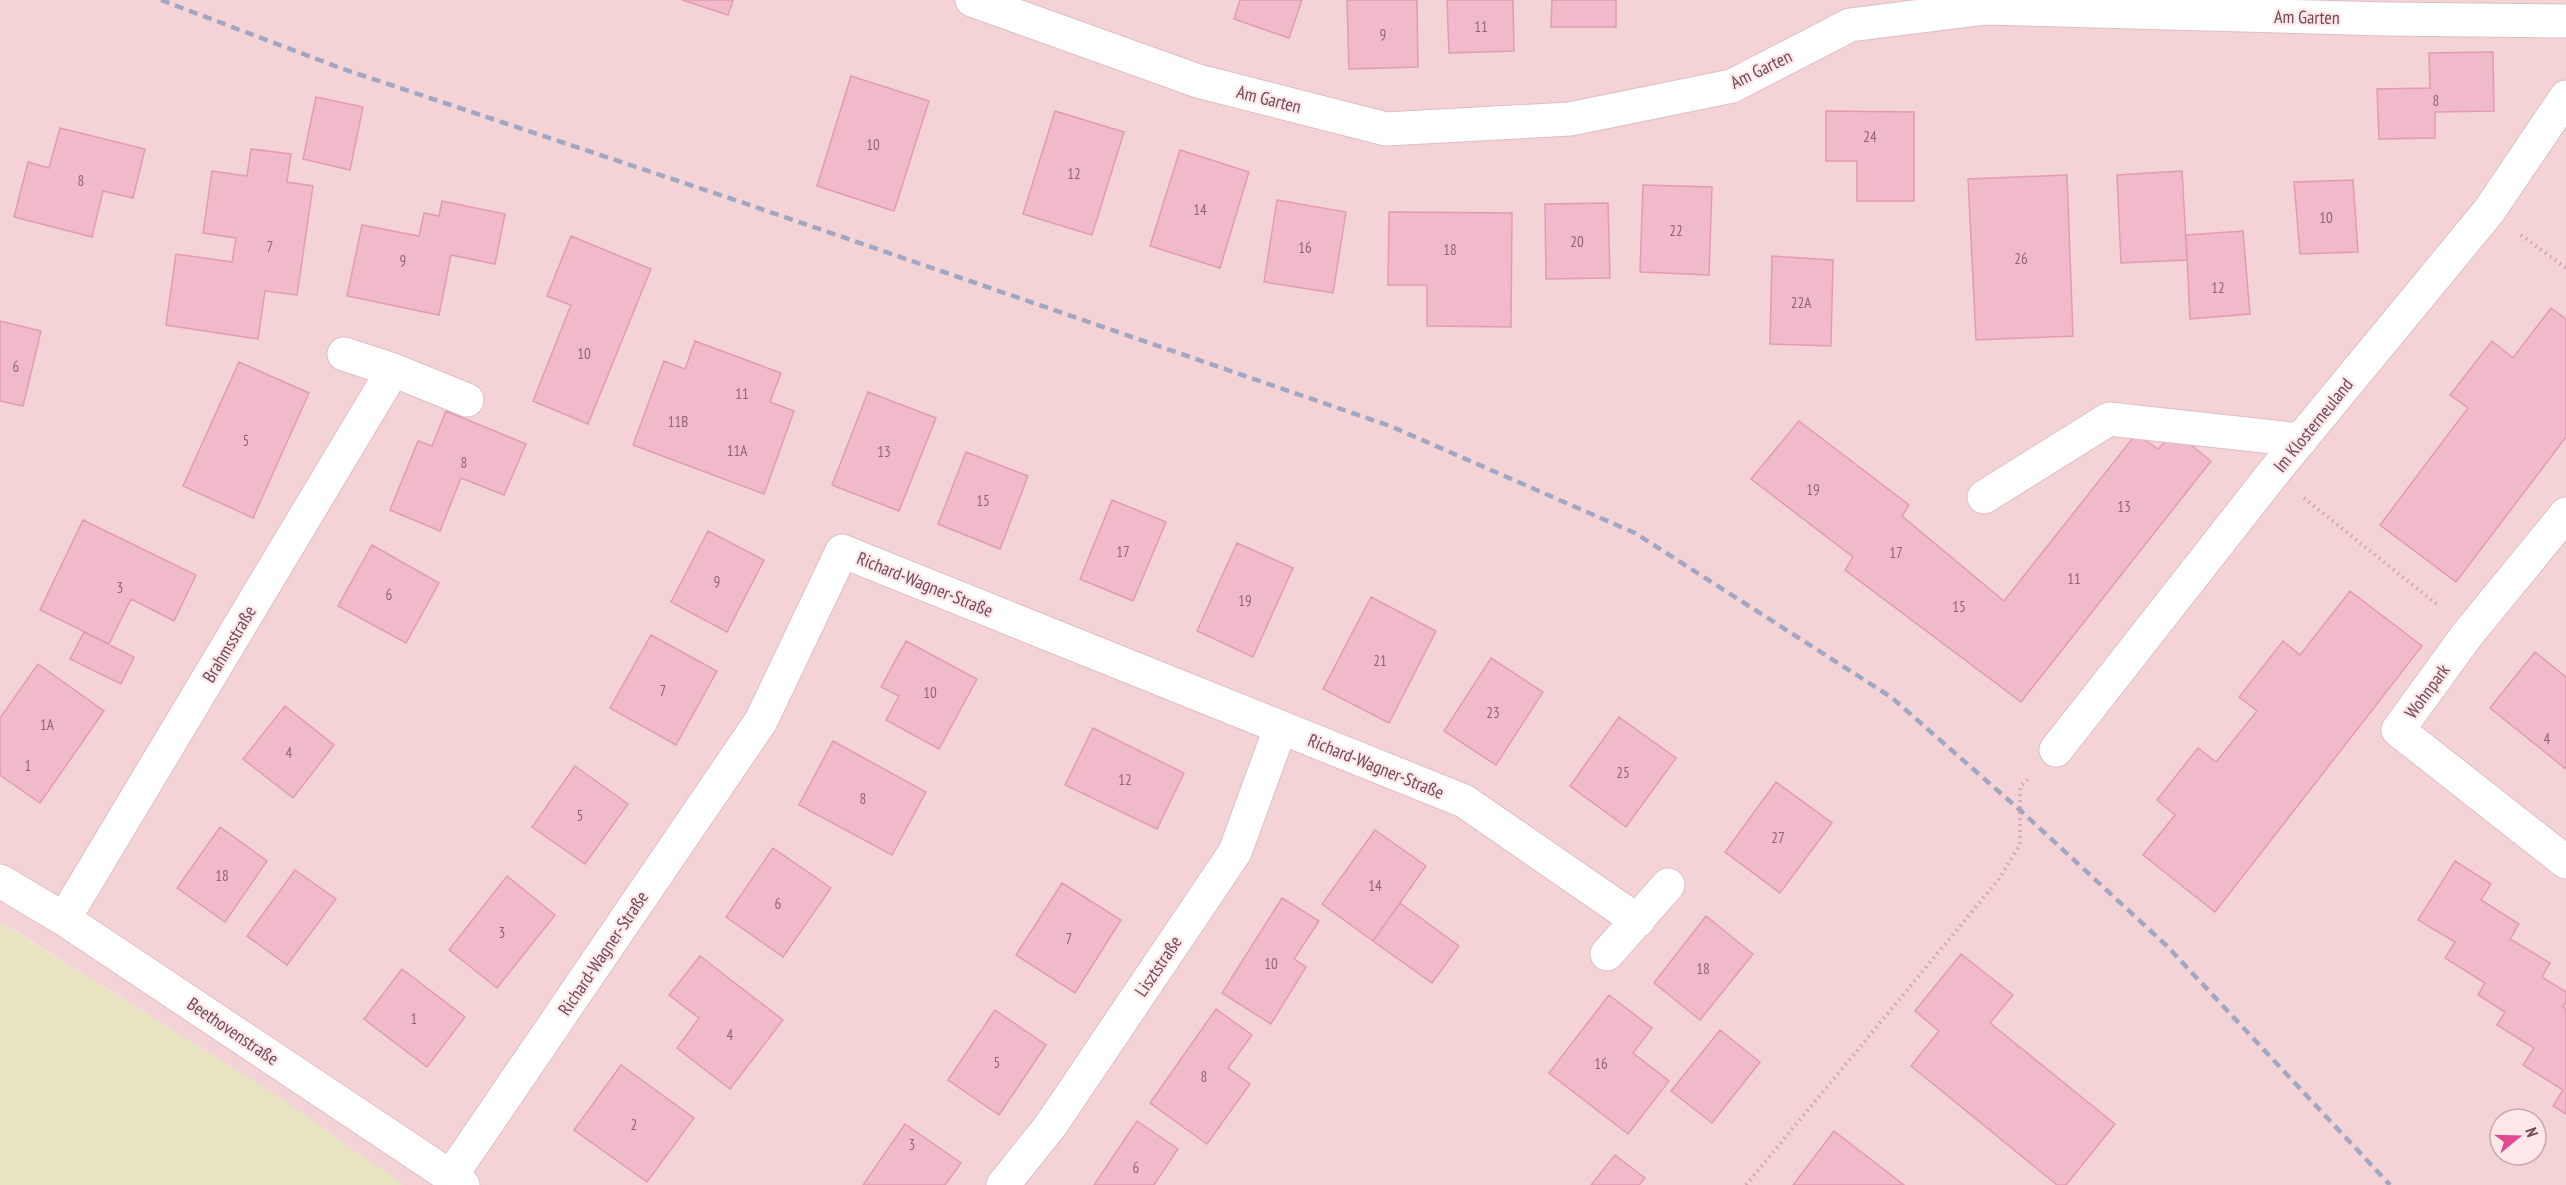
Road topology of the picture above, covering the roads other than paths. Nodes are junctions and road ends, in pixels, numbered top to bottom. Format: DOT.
graph roads {
  1 [pos="972,0"];
  2 [pos="2566,21"];
  3 [pos="2566,97"];
  4 [pos="344,354"];
  5 [pos="393,370"];
  6 [pos="468,400"];
  7 [pos="2301,440"];
  8 [pos="1984,497"];
  9 [pos="2566,514"];
  10 [pos="1280,729"];
  11 [pos="2056,750"];
  12 [pos="2566,862"];
  13 [pos="0,881"];
  14 [pos="1668,885"];
  15 [pos="64,919"];
  16 [pos="1638,921"];
  17 [pos="1607,954"];
  18 [pos="457,1181"];
  19 [pos="1003,1185"];
  1 -- 2 [label="street, Am Garten"];
  3 -- 7 [label="street, Im Klosterneuland"];
  4 -- 5 [label="street"];
  5 -- 6 [label="street"];
  5 -- 15 [label="street, Brahmsstraße"];
  7 -- 8 [label="street"];
  7 -- 11 [label="street, Im Klosterneuland"];
  9 -- 12 [label="street, Wohnpark"];
  10 -- 16 [label="street, Richard-Wagner-Straße"];
  10 -- 18 [label="street, Richard-Wagner-Straße"];
  10 -- 19 [label="street, Lisztstraße"];
  13 -- 15 [label="street, Beethovenstraße"];
  14 -- 16 [label="street"];
  15 -- 18 [label="street, Beethovenstraße"];
  16 -- 17 [label="street"];
}
